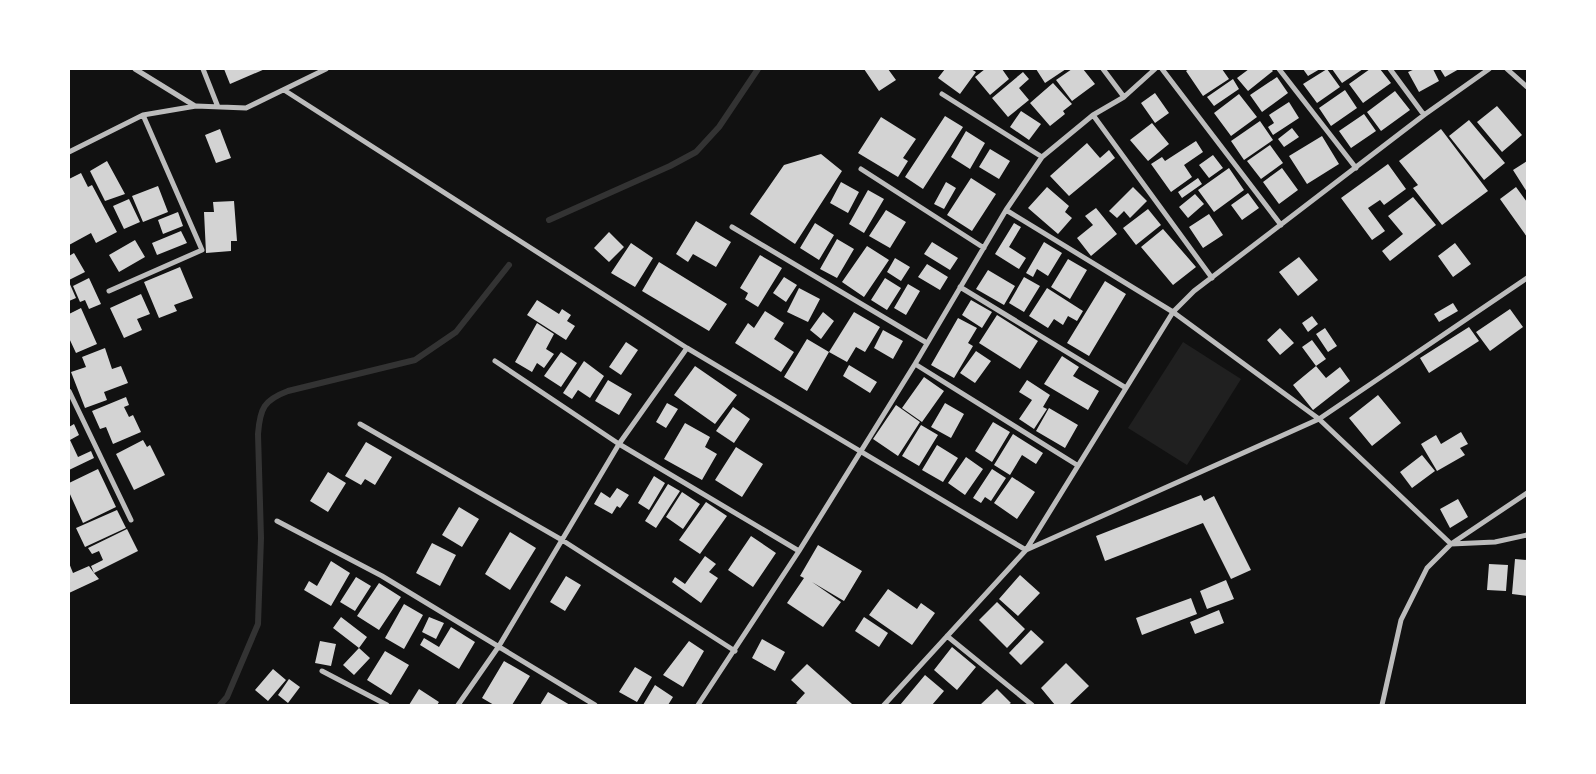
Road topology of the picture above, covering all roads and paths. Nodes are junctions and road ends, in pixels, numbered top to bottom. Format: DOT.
graph roads {
  1 [pos="135,69"];
  2 [pos="203,69"];
  3 [pos="326,69"];
  4 [pos="1103,69"];
  5 [pos="1155,69"];
  6 [pos="1162,69"];
  7 [pos="1279,69"];
  8 [pos="1390,69"];
  9 [pos="1490,69"];
  10 [pos="1507,69"];
  11 [pos="1527,88"];
  12 [pos="284,90"];
  13 [pos="942,94"];
  14 [pos="1124,97"];
  15 [pos="196,106"];
  16 [pos="218,107"];
  17 [pos="143,115"];
  18 [pos="1093,115"];
  19 [pos="1424,115"];
  20 [pos="69,152"];
  21 [pos="1042,157"];
  22 [pos="1356,168"];
  23 [pos="861,169"];
  24 [pos="1006,210"];
  25 [pos="1282,225"];
  26 [pos="732,227"];
  27 [pos="984,248"];
  28 [pos="1212,278"];
  29 [pos="1527,278"];
  30 [pos="960,287"];
  31 [pos="109,292"];
  32 [pos="1174,312"];
  33 [pos="927,343"];
  34 [pos="686,348"];
  35 [pos="495,361"];
  36 [pos="915,364"];
  37 [pos="1126,388"];
  38 [pos="69,391"];
  39 [pos="1319,419"];
  40 [pos="360,424"];
  41 [pos="619,444"];
  42 [pos="860,450"];
  43 [pos="1077,465"];
  44 [pos="1527,493"];
  45 [pos="131,520"];
  46 [pos="277,521"];
  47 [pos="1527,535"];
  48 [pos="562,540"];
  49 [pos="1451,544"];
  50 [pos="1026,550"];
  51 [pos="799,551"];
  52 [pos="947,636"];
  53 [pos="499,646"];
  54 [pos="735,651"];
  55 [pos="322,670"];
  56 [pos="387,705"];
  57 [pos="458,705"];
  58 [pos="595,705"];
  59 [pos="698,705"];
  60 [pos="884,705"];
  61 [pos="1032,705"];
  62 [pos="1382,705"];
  1 -- 15 [label="street"];
  2 -- 16 [label="street"];
  3 -- 12 [label="street"];
  4 -- 14 [label="street"];
  5 -- 14 [label="street"];
  6 -- 25 [label="street"];
  7 -- 22 [label="street"];
  8 -- 19 [label="street"];
  9 -- 19 [label="street"];
  10 -- 11 [label="street"];
  12 -- 16 [label="street"];
  12 -- 34 [label="street"];
  13 -- 21 [label="street"];
  14 -- 18 [label="street"];
  15 -- 16 [label="street"];
  15 -- 17 [label="street"];
  17 -- 20 [label="street"];
  17 -- 31 [label="street"];
  18 -- 21 [label="street"];
  18 -- 28 [label="street"];
  19 -- 22 [label="street"];
  21 -- 24 [label="street"];
  22 -- 25 [label="street"];
  23 -- 27 [label="street"];
  24 -- 27 [label="street"];
  24 -- 32 [label="street"];
  25 -- 28 [label="street"];
  26 -- 33 [label="street"];
  27 -- 30 [label="street"];
  28 -- 32 [label="street"];
  29 -- 39 [label="street"];
  30 -- 33 [label="street"];
  30 -- 37 [label="street"];
  32 -- 37 [label="street"];
  32 -- 39 [label="street"];
  33 -- 36 [label="street"];
  34 -- 41 [label="street"];
  34 -- 42 [label="street"];
  35 -- 41 [label="street"];
  36 -- 42 [label="street"];
  36 -- 43 [label="street"];
  37 -- 43 [label="street"];
  38 -- 45 [label="street"];
  39 -- 49 [label="street"];
  39 -- 50 [label="street"];
  40 -- 48 [label="street"];
  41 -- 48 [label="street"];
  41 -- 51 [label="street"];
  42 -- 50 [label="street"];
  42 -- 51 [label="street"];
  43 -- 50 [label="street"];
  44 -- 49 [label="street"];
  46 -- 53 [label="street"];
  47 -- 49 [label="street"];
  48 -- 53 [label="street"];
  48 -- 54 [label="street"];
  49 -- 62 [label="street"];
  50 -- 52 [label="street"];
  51 -- 54 [label="street"];
  52 -- 60 [label="street"];
  52 -- 61 [label="street"];
  53 -- 57 [label="street"];
  53 -- 58 [label="street"];
  54 -- 59 [label="street"];
  55 -- 56 [label="street"];
}
